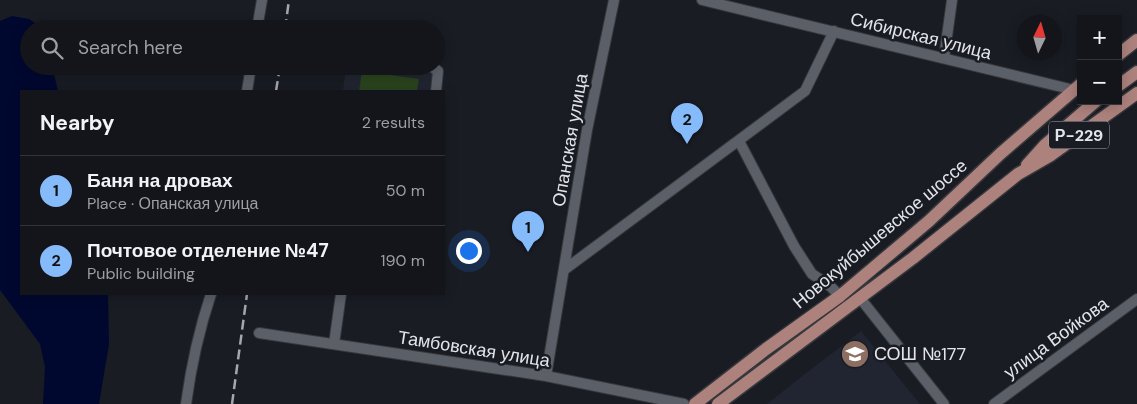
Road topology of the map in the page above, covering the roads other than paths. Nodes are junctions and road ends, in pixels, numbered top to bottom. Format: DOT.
graph roads {
  1 [pos="262,0"];
  2 [pos="614,0"];
  3 [pos="702,0"];
  4 [pos="952,0"];
  5 [pos="259,20"];
  6 [pos="834,31"];
  7 [pos="1137,40"];
  8 [pos="1122,52"];
  9 [pos="944,58"];
  10 [pos="1137,72"];
  11 [pos="250,75"];
  12 [pos="438,75"];
  13 [pos="1122,83"];
  14 [pos="1077,87"];
  15 [pos="1077,88"];
  16 [pos="247,90"];
  17 [pos="436,90"];
  18 [pos="1137,93"];
  19 [pos="1091,105"];
  20 [pos="739,140"];
  21 [pos="1018,174"];
  22 [pos="564,270"];
  23 [pos="211,295"];
  24 [pos="341,295"];
  25 [pos="840,296"];
  26 [pos="860,298"];
  27 [pos="1137,299"];
  28 [pos="259,333"];
  29 [pos="334,344"];
  30 [pos="546,376"];
  31 [pos="186,404"];
  32 [pos="684,404"];
  33 [pos="696,404"];
  34 [pos="718,404"];
  35 [pos="944,404"];
  36 [pos="994,404"];
  1 -- 5 [label="street"];
  2 -- 22 [label="street, Опанская улица"];
  3 -- 6 [label="street, Сибирская улица"];
  4 -- 9 [label="street"];
  6 -- 9 [label="street, Сибирская улица"];
  6 -- 20 [label="street"];
  7 -- 8 [label="main road"];
  9 -- 14 [label="street, Сибирская улица"];
  10 -- 13 [label="main road"];
  11 -- 16 [label="street"];
  12 -- 17 [label="street"];
  15 -- 25 [label="main road, Новокуйбышевское шоссе"];
  18 -- 21 [label="main road, Новокуйбышевское шоссе / Р-229"];
  19 -- 21 [label="main road, Новокуйбышевское шоссе"];
  20 -- 22 [label="street"];
  20 -- 25 [label="street"];
  21 -- 26 [label="main road, Новокуйбышевское шоссе"];
  22 -- 30 [label="street, Опанская улица"];
  23 -- 31 [label="street"];
  24 -- 29 [label="street"];
  25 -- 33 [label="main road, Новокуйбышевское шоссе"];
  26 -- 34 [label="main road, Новокуйбышевское шоссе"];
  26 -- 35 [label="street"];
  27 -- 36 [label="street, улица Войкова"];
  28 -- 29 [label="street, Тамбовская улица"];
  29 -- 30 [label="street, Тамбовская улица"];
  30 -- 32 [label="street, Тамбовская улица"];
}
